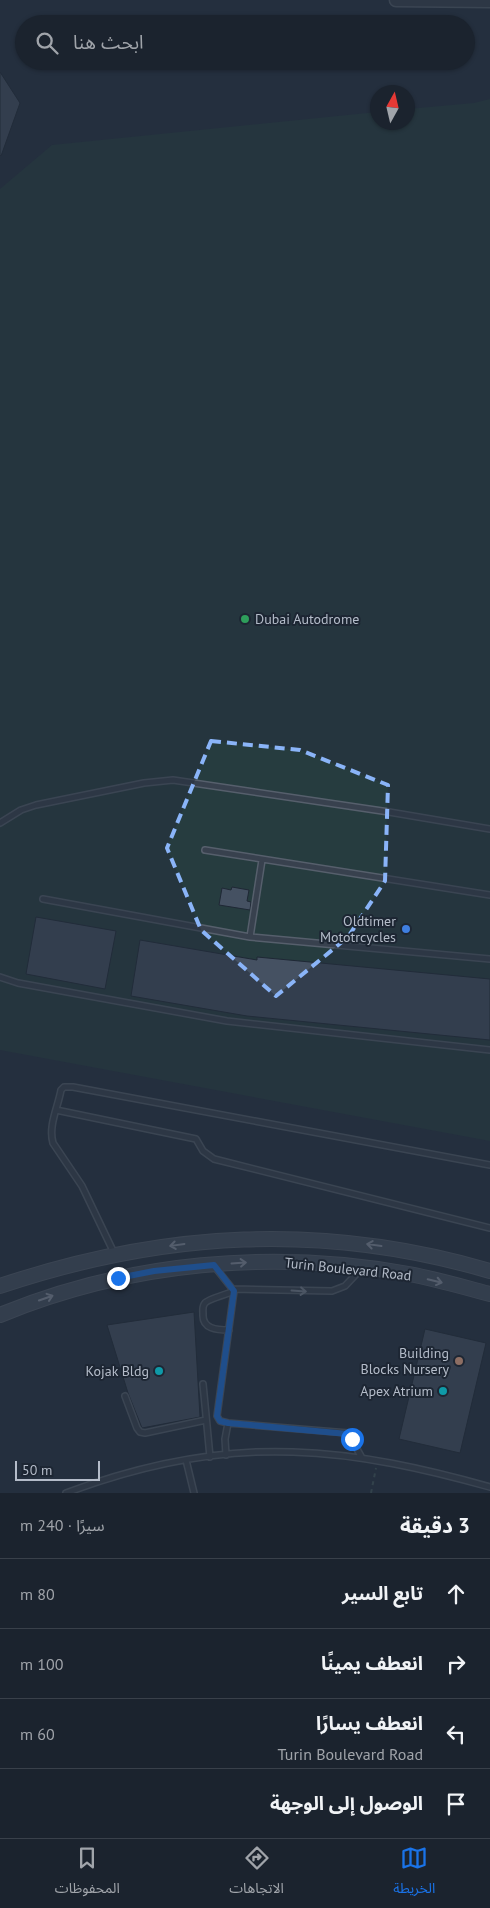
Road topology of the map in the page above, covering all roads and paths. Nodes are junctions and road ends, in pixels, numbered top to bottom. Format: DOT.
graph roads {
  1 [pos="396,0"];
  2 [pos="490,2"];
  3 [pos="0,823"];
  4 [pos="490,829"];
  5 [pos="205,850"];
  6 [pos="262,860"];
  7 [pos="490,895"];
  8 [pos="43,899"];
  9 [pos="250,937"];
  10 [pos="490,959"];
  11 [pos="0,977"];
  12 [pos="490,1050"];
  13 [pos="56,1110"];
  14 [pos="490,1165"];
  15 [pos="490,1228"];
  16 [pos="116,1255"];
  17 [pos="214,1265"];
  18 [pos="363,1268"];
  19 [pos="490,1272"];
  20 [pos="0,1286"];
  21 [pos="233,1290"];
  22 [pos="475,1290"];
  23 [pos="490,1294"];
  24 [pos="0,1315"];
  25 [pos="229,1330"];
  26 [pos="203,1384"];
  27 [pos="125,1396"];
  28 [pos="206,1420"];
  29 [pos="228,1423"];
  30 [pos="226,1455"];
  31 [pos="210,1457"];
  32 [pos="362,1458"];
  33 [pos="186,1460"];
  34 [pos="378,1460"];
  35 [pos="490,1487"];
  36 [pos="66,1493"];
  37 [pos="194,1493"];
  38 [pos="371,1493"];
  1 -- 2 [label="street"];
  3 -- 4 [label="lane"];
  5 -- 6 [label="lane"];
  6 -- 7 [label="lane"];
  6 -- 9 [label="lane"];
  8 -- 9 [label="lane"];
  9 -- 10 [label="lane"];
  11 -- 12 [label="lane"];
  13 -- 14 [label="lane"];
  13 -- 15 [label="lane"];
  13 -- 16 [label="lane"];
  19 -- 16 [label="main road, Turin Boulevard Road, one-way"];
  16 -- 20 [label="main road, Turin Boulevard Road"];
  17 -- 18 [label="main road, Turin Boulevard Road, one-way"];
  17 -- 21 [label="lane"];
  24 -- 17 [label="main road, Turin Boulevard Road, one-way"];
  21 -- 18 [label="lane, one-way"];
  18 -- 22 [label="main road, Turin Boulevard Road, one-way"];
  19 -- 22 [label="main road"];
  21 -- 25 [label="lane"];
  21 -- 25 [label="lane"];
  22 -- 23 [label="main road, Turin Boulevard Road"];
  25 -- 29 [label="lane"];
  26 -- 28 [label="lane"];
  27 -- 28 [label="lane"];
  28 -- 31 [label="lane"];
  29 -- 30 [label="lane"];
  29 -- 32 [label="lane"];
  30 -- 31 [label="lane"];
  30 -- 32 [label="lane"];
  31 -- 33 [label="lane"];
  32 -- 34 [label="lane"];
  33 -- 36 [label="lane"];
  33 -- 37 [label="lane"];
  34 -- 35 [label="lane"];
  34 -- 38 [label="path"];
}
